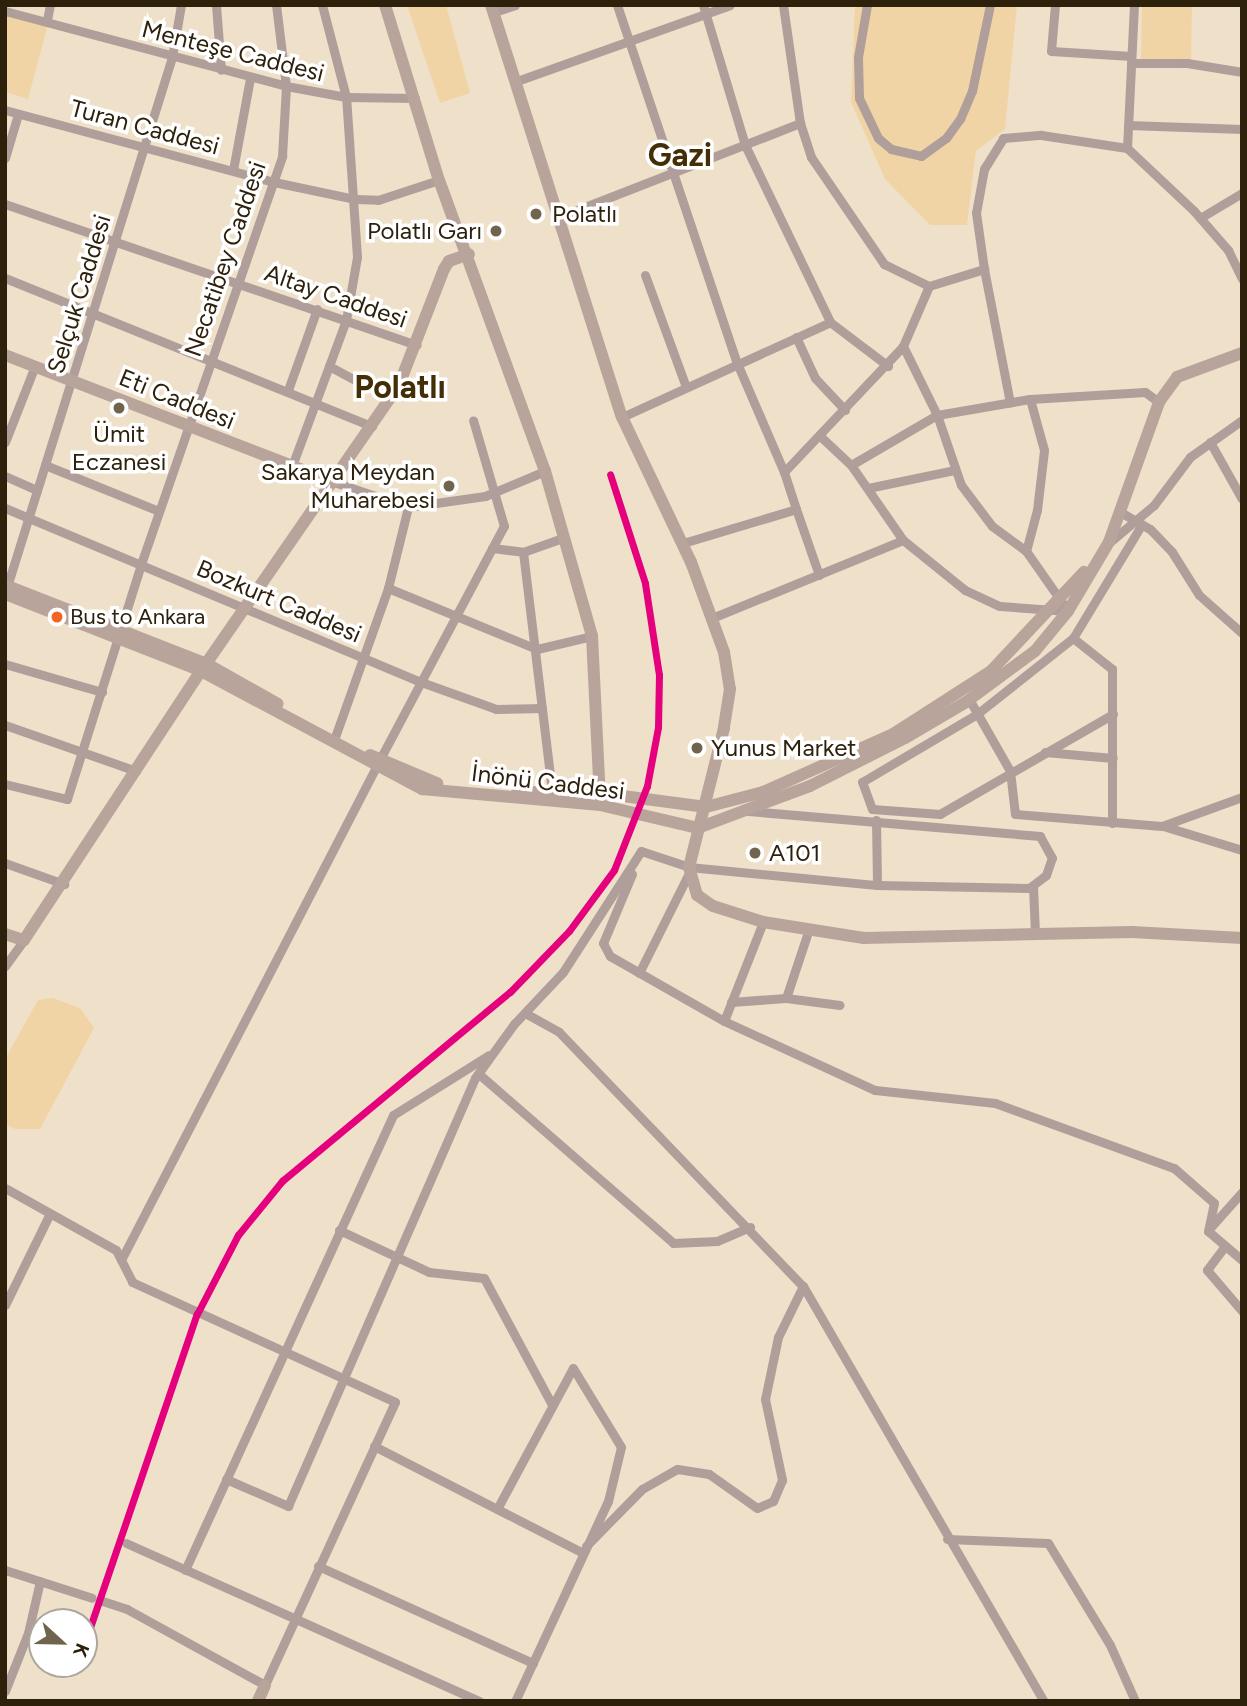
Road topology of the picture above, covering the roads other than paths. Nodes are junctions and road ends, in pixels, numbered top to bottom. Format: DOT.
graph roads {
  1 [pos="50,5"];
  2 [pos="181,5"];
  3 [pos="216,5"];
  4 [pos="276,5"];
  5 [pos="322,5"];
  6 [pos="385,5"];
  7 [pos="514,5"];
  8 [pos="617,5"];
  9 [pos="730,5"];
  10 [pos="783,5"];
  11 [pos="867,5"];
  12 [pos="990,5"];
  13 [pos="1055,5"];
  14 [pos="1133,5"];
  15 [pos="493,9"];
  16 [pos="704,10"];
  17 [pos="5,11"];
  18 [pos="47,20"];
  19 [pos="629,42"];
  20 [pos="172,57"];
  21 [pos="1131,60"];
  22 [pos="221,71"];
  23 [pos="1242,72"];
  24 [pos="250,78"];
  25 [pos="513,82"];
  26 [pos="286,86"];
  27 [pos="346,97"];
  28 [pos="415,98"];
  29 [pos="5,110"];
  30 [pos="19,114"];
  31 [pos="800,123"];
  32 [pos="1128,125"];
  33 [pos="1242,129"];
  34 [pos="745,145"];
  35 [pos="143,147"];
  36 [pos="1127,148"];
  37 [pos="5,158"];
  38 [pos="233,170"];
  39 [pos="671,176"];
  40 [pos="439,180"];
  41 [pos="274,182"];
  42 [pos="1242,192"];
  43 [pos="355,199"];
  44 [pos="5,204"];
  45 [pos="559,217"];
  46 [pos="1200,218"];
  47 [pos="117,241"];
  48 [pos="469,254"];
  49 [pos="984,269"];
  50 [pos="645,275"];
  51 [pos="5,278"];
  52 [pos="1242,279"];
  53 [pos="238,283"];
  54 [pos="929,286"];
  55 [pos="317,309"];
  56 [pos="94,313"];
  57 [pos="346,320"];
  58 [pos="830,322"];
  59 [pos="796,337"];
  60 [pos="416,345"];
  61 [pos="903,346"];
  62 [pos="1241,354"];
  63 [pos="5,355"];
  64 [pos="209,360"];
  65 [pos="737,363"];
  66 [pos="35,366"];
  67 [pos="329,366"];
  68 [pos="888,366"];
  69 [pos="73,380"];
  70 [pos="368,387"];
  71 [pos="686,387"];
  72 [pos="288,390"];
  73 [pos="1030,399"];
  74 [pos="317,400"];
  75 [pos="1159,402"];
  76 [pos="1010,403"];
  77 [pos="845,410"];
  78 [pos="937,415"];
  79 [pos="622,417"];
  80 [pos="473,420"];
  81 [pos="1242,420"];
  82 [pos="372,426"];
  83 [pos="188,428"];
  84 [pos="820,436"];
  85 [pos="5,442"];
  86 [pos="1210,442"];
  87 [pos="45,465"];
  88 [pos="851,465"];
  89 [pos="292,466"];
  90 [pos="956,470"];
  91 [pos="545,471"];
  92 [pos="784,472"];
  93 [pos="5,476"];
  94 [pos="334,482"];
  95 [pos="868,488"];
  96 [pos="37,490"];
  97 [pos="497,491"];
  98 [pos="1242,499"];
  99 [pos="408,506"];
  100 [pos="5,508"];
  101 [pos="796,509"];
  102 [pos="159,511"];
  103 [pos="1122,513"];
  104 [pos="28,517"];
  105 [pos="1138,522"];
  106 [pos="563,538"];
  107 [pos="903,540"];
  108 [pos="1109,542"];
  109 [pos="683,543"];
  110 [pos="492,548"];
  111 [pos="1026,551"];
  112 [pos="523,552"];
  113 [pos="141,564"];
  114 [pos="819,575"];
  115 [pos="388,588"];
  116 [pos="6,589"];
  117 [pos="1062,599"];
  118 [pos="246,608"];
  119 [pos="1051,610"];
  120 [pos="1068,611"];
  121 [pos="455,615"];
  122 [pos="712,618"];
  123 [pos="120,633"];
  124 [pos="1242,634"];
  125 [pos="592,636"];
  126 [pos="1073,638"];
  127 [pos="537,649"];
  128 [pos="363,658"];
  129 [pos="5,664"];
  130 [pos="204,668"];
  131 [pos="421,682"];
  132 [pos="102,692"];
  133 [pos="969,699"];
  134 [pos="542,708"];
  135 [pos="977,714"];
  136 [pos="1113,714"];
  137 [pos="5,725"];
  138 [pos="335,737"];
  139 [pos="83,750"];
  140 [pos="1045,751"];
  141 [pos="1113,758"];
  142 [pos="378,763"];
  143 [pos="136,771"];
  144 [pos="1010,771"];
  145 [pos="5,784"];
  146 [pos="552,790"];
  147 [pos="1242,797"];
  148 [pos="600,799"];
  149 [pos="706,807"];
  150 [pos="744,811"];
  151 [pos="1042,817"];
  152 [pos="876,820"];
  153 [pos="1112,822"];
  154 [pos="1162,826"];
  155 [pos="698,828"];
  156 [pos="1040,836"];
  157 [pos="1242,850"];
  158 [pos="641,851"];
  159 [pos="5,863"];
  160 [pos="689,870"];
  161 [pos="64,884"];
  162 [pos="877,885"];
  163 [pos="1033,886"];
  164 [pos="763,922"];
  165 [pos="807,932"];
  166 [pos="5,934"];
  167 [pos="1035,934"];
  168 [pos="1242,937"];
  169 [pos="24,940"];
  170 [pos="5,944"];
  171 [pos="5,966"];
  172 [pos="639,973"];
  173 [pos="786,998"];
  174 [pos="731,1002"];
  175 [pos="840,1005"];
  176 [pos="525,1013"];
  177 [pos="723,1021"];
  178 [pos="494,1052"];
  179 [pos="480,1075"];
  180 [pos="5,1188"];
  181 [pos="1242,1192"];
  182 [pos="50,1213"];
  183 [pos="750,1227"];
  184 [pos="339,1230"];
  185 [pos="1208,1231"];
  186 [pos="1225,1246"];
  187 [pos="397,1258"];
  188 [pos="121,1260"];
  189 [pos="1242,1261"];
  190 [pos="803,1286"];
  191 [pos="5,1306"];
  192 [pos="1242,1311"];
  193 [pos="282,1354"];
  194 [pos="341,1380"];
  195 [pos="552,1405"];
  196 [pos="374,1446"];
  197 [pos="226,1479"];
  198 [pos="497,1509"];
  199 [pos="947,1539"];
  200 [pos="126,1543"];
  201 [pos="585,1549"];
  202 [pos="318,1566"];
  203 [pos="5,1570"];
  204 [pos="185,1570"];
  205 [pos="40,1580"];
  206 [pos="92,1598"];
  207 [pos="103,1601"];
  208 [pos="292,1619"];
  209 [pos="533,1663"];
  210 [pos="265,1685"];
  211 [pos="5,1691"];
  212 [pos="258,1701"];
  213 [pos="479,1701"];
  214 [pos="515,1701"];
  215 [pos="1044,1701"];
  216 [pos="1135,1701"];
  1 -- 18 [label="street"];
  2 -- 20 [label="street, Selçuk Caddesi"];
  3 -- 22 [label="street"];
  4 -- 26 [label="street, Necatibey Caddesi"];
  5 -- 27 [label="street"];
  6 -- 28 [label="street"];
  7 -- 15 [label="street"];
  8 -- 19 [label="street"];
  9 -- 16 [label="street"];
  10 -- 31 [label="street"];
  11 -- 12 [label="street"];
  13 -- 21 [label="street"];
  14 -- 21 [label="street"];
  15 -- 25 [label="street"];
  16 -- 19 [label="street"];
  16 -- 34 [label="street"];
  17 -- 18 [label="street, Menteşe Caddesi"];
  18 -- 20 [label="street, Menteşe Caddesi"];
  19 -- 25 [label="street"];
  19 -- 39 [label="street"];
  20 -- 22 [label="street, Menteşe Caddesi"];
  20 -- 35 [label="street, Selçuk Caddesi"];
  21 -- 23 [label="street"];
  21 -- 32 [label="street"];
  22 -- 24 [label="street, Menteşe Caddesi"];
  24 -- 26 [label="street, Menteşe Caddesi"];
  24 -- 38 [label="street"];
  25 -- 45 [label="street"];
  26 -- 27 [label="street, Menteşe Caddesi"];
  26 -- 41 [label="street, Necatibey Caddesi"];
  27 -- 28 [label="street, Menteşe Caddesi"];
  27 -- 43 [label="street"];
  28 -- 40 [label="street"];
  29 -- 30 [label="street, Turan Caddesi"];
  30 -- 35 [label="street, Turan Caddesi"];
  30 -- 37 [label="street"];
  31 -- 34 [label="street"];
  31 -- 54 [label="street"];
  32 -- 33 [label="street"];
  32 -- 36 [label="street"];
  34 -- 39 [label="street"];
  34 -- 58 [label="street"];
  35 -- 38 [label="street, Turan Caddesi"];
  35 -- 47 [label="street, Selçuk Caddesi"];
  36 -- 46 [label="street"];
  36 -- 49 [label="street"];
  38 -- 41 [label="street, Turan Caddesi"];
  39 -- 45 [label="street"];
  39 -- 65 [label="street"];
  40 -- 43 [label="street, Turan Caddesi"];
  40 -- 48 [label="street"];
  41 -- 43 [label="street, Turan Caddesi"];
  41 -- 53 [label="street, Necatibey Caddesi"];
  42 -- 46 [label="street"];
  43 -- 57 [label="street"];
  44 -- 47 [label="street, Altay Caddesi"];
  45 -- 79 [label="street"];
  46 -- 52 [label="street"];
  47 -- 53 [label="street, Altay Caddesi"];
  47 -- 56 [label="street, Selçuk Caddesi"];
  48 -- 60 [label="street"];
  48 -- 91 [label="street"];
  49 -- 54 [label="street"];
  49 -- 76 [label="street"];
  50 -- 71 [label="street"];
  51 -- 56 [label="street"];
  53 -- 55 [label="street, Altay Caddesi"];
  53 -- 64 [label="street, Necatibey Caddesi"];
  54 -- 61 [label="street"];
  55 -- 57 [label="street, Altay Caddesi"];
  55 -- 72 [label="street"];
  56 -- 64 [label="street"];
  56 -- 69 [label="street, Selçuk Caddesi"];
  57 -- 60 [label="street, Altay Caddesi"];
  57 -- 67 [label="street"];
  58 -- 59 [label="street"];
  58 -- 68 [label="street"];
  59 -- 65 [label="street"];
  59 -- 77 [label="street"];
  60 -- 82 [label="street"];
  61 -- 68 [label="street"];
  61 -- 78 [label="street"];
  62 -- 75 [label="street, İnönü Caddesi"];
  63 -- 66 [label="street, Eti Caddesi"];
  64 -- 72 [label="street"];
  64 -- 83 [label="street, Necatibey Caddesi"];
  65 -- 71 [label="street"];
  65 -- 92 [label="street"];
  66 -- 69 [label="street, Eti Caddesi"];
  66 -- 85 [label="street"];
  67 -- 70 [label="street"];
  67 -- 74 [label="street"];
  68 -- 77 [label="street"];
  69 -- 83 [label="street, Eti Caddesi"];
  69 -- 87 [label="street, Selçuk Caddesi"];
  71 -- 79 [label="street"];
  72 -- 74 [label="street"];
  73 -- 75 [label="street"];
  73 -- 76 [label="street"];
  73 -- 111 [label="street"];
  74 -- 82 [label="street"];
  74 -- 89 [label="street"];
  75 -- 103 [label="street, İnönü Caddesi"];
  76 -- 78 [label="street"];
  77 -- 84 [label="street"];
  78 -- 88 [label="street"];
  78 -- 90 [label="street"];
  79 -- 109 [label="street"];
  80 -- 97 [label="street"];
  81 -- 86 [label="street"];
  82 -- 94 [label="street"];
  83 -- 89 [label="street, Eti Caddesi"];
  83 -- 102 [label="street, Necatibey Caddesi"];
  84 -- 88 [label="street"];
  84 -- 92 [label="street"];
  86 -- 98 [label="street"];
  86 -- 105 [label="street"];
  87 -- 96 [label="street, Selçuk Caddesi"];
  87 -- 102 [label="street"];
  88 -- 95 [label="street"];
  89 -- 94 [label="street, Eti Caddesi"];
  90 -- 95 [label="street"];
  90 -- 111 [label="street"];
  91 -- 97 [label="street"];
  91 -- 106 [label="street"];
  92 -- 101 [label="street"];
  93 -- 96 [label="street"];
  94 -- 99 [label="street"];
  94 -- 118 [label="street"];
  95 -- 107 [label="street"];
  96 -- 104 [label="street, Selçuk Caddesi"];
  97 -- 99 [label="street"];
  97 -- 110 [label="street"];
  99 -- 115 [label="street"];
  100 -- 104 [label="street, Bozkurt Caddesi"];
  101 -- 109 [label="street"];
  101 -- 114 [label="street"];
  102 -- 113 [label="street, Necatibey Caddesi"];
  103 -- 105 [label="street"];
  103 -- 108 [label="street, İnönü Caddesi"];
  104 -- 113 [label="street, Bozkurt Caddesi"];
  104 -- 116 [label="street, Selçuk Caddesi"];
  105 -- 108 [label="street"];
  105 -- 124 [label="street"];
  105 -- 126 [label="street"];
  106 -- 112 [label="street"];
  106 -- 125 [label="street"];
  107 -- 114 [label="street"];
  107 -- 119 [label="street"];
  108 -- 117 [label="street, İnönü Caddesi"];
  108 -- 120 [label="street, İnönü Caddesi"];
  109 -- 122 [label="street"];
  110 -- 112 [label="street"];
  110 -- 121 [label="street"];
  111 -- 117 [label="street"];
  112 -- 127 [label="street"];
  113 -- 118 [label="street, Bozkurt Caddesi"];
  113 -- 123 [label="street, Necatibey Caddesi"];
  114 -- 122 [label="street"];
  115 -- 121 [label="street"];
  115 -- 128 [label="street"];
  116 -- 123 [label="street, İnönü Caddesi"];
  117 -- 119 [label="street, İnönü Caddesi"];
  117 -- 120 [label="street"];
  118 -- 128 [label="street, Bozkurt Caddesi"];
  118 -- 130 [label="street"];
  119 -- 120 [label="street"];
  119 -- 149 [label="street, İnönü Caddesi"];
  120 -- 133 [label="street, İnönü Caddesi"];
  121 -- 127 [label="street"];
  121 -- 131 [label="street"];
  122 -- 149 [label="street"];
  123 -- 130 [label="street, İnönü Caddesi"];
  123 -- 132 [label="street, Necatibey Caddesi"];
  125 -- 127 [label="street"];
  125 -- 148 [label="street"];
  126 -- 135 [label="street"];
  126 -- 136 [label="street"];
  127 -- 134 [label="street"];
  128 -- 131 [label="street, Bozkurt Caddesi"];
  128 -- 138 [label="street"];
  129 -- 132 [label="street"];
  130 -- 138 [label="street, İnönü Caddesi"];
  130 -- 142 [label="street, İnönü Caddesi"];
  130 -- 143 [label="street"];
  131 -- 134 [label="street, Bozkurt Caddesi"];
  131 -- 142 [label="street"];
  132 -- 139 [label="street, Necatibey Caddesi"];
  133 -- 135 [label="street"];
  133 -- 150 [label="street, İnönü Caddesi"];
  134 -- 146 [label="street"];
  135 -- 144 [label="street"];
  135 -- 144 [label="street"];
  136 -- 140 [label="street"];
  136 -- 141 [label="street"];
  137 -- 139 [label="street"];
  138 -- 142 [label="street, İnönü Caddesi"];
  139 -- 143 [label="street"];
  139 -- 145 [label="street, Necatibey Caddesi"];
  140 -- 141 [label="street"];
  140 -- 144 [label="street"];
  141 -- 153 [label="street"];
  142 -- 146 [label="street, İnönü Caddesi"];
  142 -- 148 [label="street, İnönü Caddesi"];
  142 -- 188 [label="street"];
  143 -- 161 [label="street"];
  144 -- 151 [label="street"];
  146 -- 148 [label="street, İnönü Caddesi"];
  147 -- 154 [label="street"];
  148 -- 149 [label="street, İnönü Caddesi"];
  148 -- 155 [label="street, İnönü Caddesi"];
  149 -- 155 [label="street"];
  150 -- 152 [label="street"];
  150 -- 155 [label="street, İnönü Caddesi"];
  151 -- 153 [label="street"];
  151 -- 156 [label="street"];
  152 -- 156 [label="street"];
  152 -- 162 [label="street"];
  153 -- 154 [label="street"];
  154 -- 157 [label="street"];
  155 -- 160 [label="street"];
  156 -- 163 [label="street"];
  158 -- 160 [label="street"];
  158 -- 172 [label="street"];
  158 -- 176 [label="street"];
  159 -- 161 [label="street"];
  160 -- 162 [label="street"];
  160 -- 164 [label="street"];
  160 -- 172 [label="street"];
  161 -- 169 [label="street"];
  162 -- 163 [label="street"];
  163 -- 167 [label="street"];
  164 -- 165 [label="street"];
  164 -- 174 [label="street"];
  165 -- 167 [label="street"];
  165 -- 173 [label="street"];
  166 -- 169 [label="street"];
  167 -- 168 [label="street"];
  169 -- 170 [label="street"];
  169 -- 171 [label="street"];
  172 -- 177 [label="street"];
  173 -- 174 [label="street"];
  173 -- 175 [label="street"];
  174 -- 177 [label="street"];
  176 -- 178 [label="street"];
  176 -- 183 [label="street"];
  177 -- 185 [label="street"];
  178 -- 179 [label="street"];
  178 -- 184 [label="street"];
  179 -- 183 [label="street"];
  179 -- 187 [label="street"];
  180 -- 182 [label="street"];
  181 -- 185 [label="street"];
  182 -- 188 [label="street"];
  182 -- 191 [label="street"];
  183 -- 190 [label="street"];
  184 -- 187 [label="street"];
  184 -- 193 [label="street"];
  185 -- 186 [label="street"];
  186 -- 189 [label="street"];
  186 -- 192 [label="street"];
  187 -- 194 [label="street"];
  187 -- 195 [label="street"];
  188 -- 193 [label="street"];
  190 -- 199 [label="street"];
  190 -- 201 [label="street"];
  193 -- 194 [label="street"];
  193 -- 197 [label="street"];
  194 -- 196 [label="street"];
  194 -- 197 [label="street"];
  195 -- 198 [label="street"];
  195 -- 201 [label="street"];
  196 -- 198 [label="street"];
  196 -- 202 [label="street"];
  197 -- 204 [label="street"];
  198 -- 201 [label="street"];
  199 -- 215 [label="street"];
  199 -- 216 [label="street"];
  200 -- 204 [label="street"];
  201 -- 209 [label="street"];
  202 -- 208 [label="street"];
  202 -- 209 [label="street"];
  203 -- 205 [label="street"];
  204 -- 208 [label="street"];
  205 -- 206 [label="street"];
  205 -- 211 [label="street"];
  207 -- 210 [label="street"];
  208 -- 210 [label="street"];
  208 -- 213 [label="street"];
  209 -- 214 [label="street"];
  210 -- 212 [label="street"];
}
